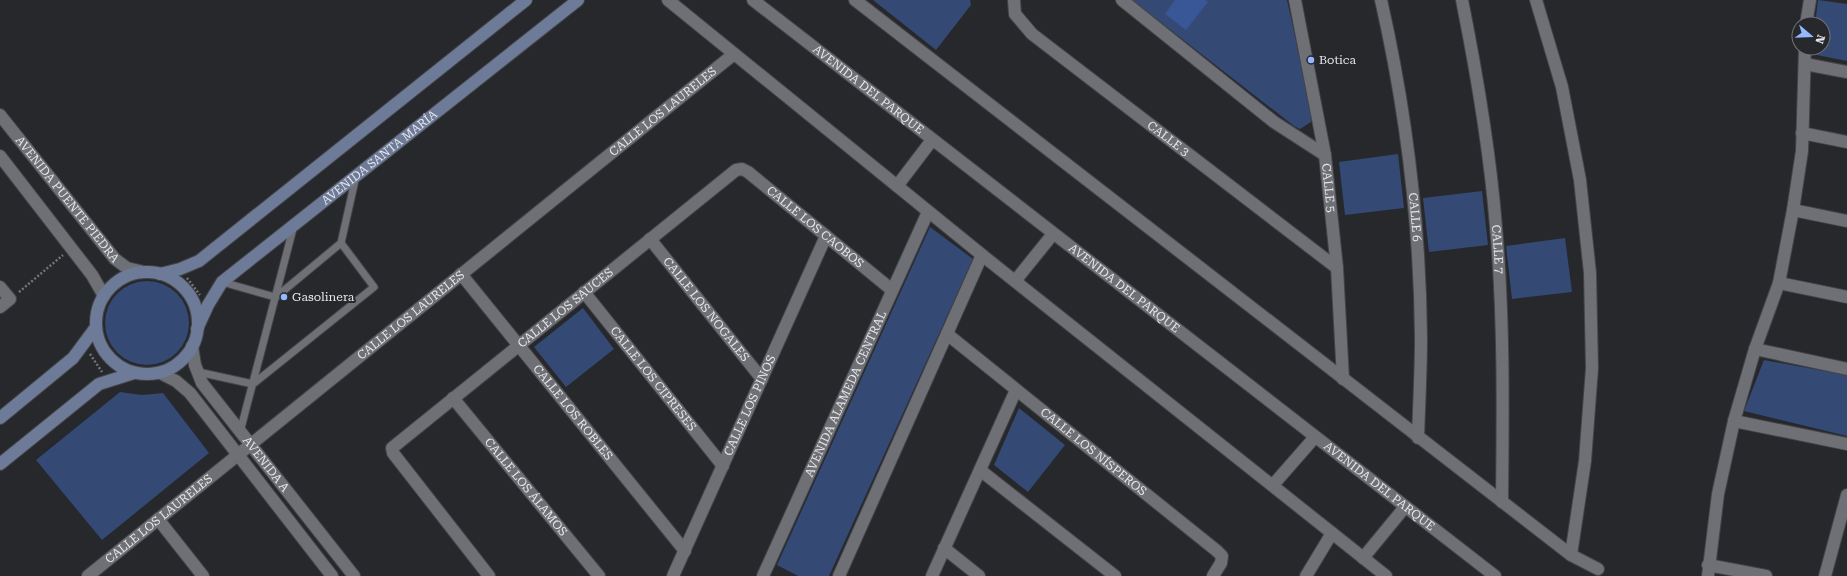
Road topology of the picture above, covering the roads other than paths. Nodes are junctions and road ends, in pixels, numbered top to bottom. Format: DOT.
graph roads {
  1 [pos="526,0"];
  2 [pos="578,0"];
  3 [pos="668,0"];
  4 [pos="753,0"];
  5 [pos="855,0"];
  6 [pos="1014,0"];
  7 [pos="1122,0"];
  8 [pos="1295,0"];
  9 [pos="1380,0"];
  10 [pos="1462,0"];
  11 [pos="1536,0"];
  12 [pos="1810,0"];
  13 [pos="1807,16"];
  14 [pos="734,54"];
  15 [pos="1805,56"];
  16 [pos="1805,64"];
  17 [pos="1847,72"];
  18 [pos="0,115"];
  19 [pos="1802,133"];
  20 [pos="932,140"];
  21 [pos="1847,142"];
  22 [pos="1325,155"];
  23 [pos="0,156"];
  24 [pos="736,170"];
  25 [pos="356,176"];
  26 [pos="897,186"];
  27 [pos="1793,210"];
  28 [pos="928,212"];
  29 [pos="1847,221"];
  30 [pos="294,225"];
  31 [pos="1053,234"];
  32 [pos="826,236"];
  33 [pos="650,239"];
  34 [pos="340,243"];
  35 [pos="982,255"];
  36 [pos="1337,268"];
  37 [pos="144,272"];
  38 [pos="160,274"];
  39 [pos="461,274"];
  40 [pos="1015,281"];
  41 [pos="222,282"];
  42 [pos="1779,283"];
  43 [pos="0,287"];
  44 [pos="892,290"];
  45 [pos="584,292"];
  46 [pos="104,296"];
  47 [pos="275,297"];
  48 [pos="1847,297"];
  49 [pos="0,307"];
  50 [pos="96,327"];
  51 [pos="197,329"];
  52 [pos="947,334"];
  53 [pos="192,346"];
  54 [pos="518,346"];
  55 [pos="1754,348"];
  56 [pos="1847,369"];
  57 [pos="198,372"];
  58 [pos="134,373"];
  59 [pos="160,373"];
  60 [pos="762,379"];
  61 [pos="1343,379"];
  62 [pos="253,384"];
  63 [pos="1016,390"];
  64 [pos="453,398"];
  65 [pos="0,418"];
  66 [pos="1734,421"];
  67 [pos="240,432"];
  68 [pos="1315,437"];
  69 [pos="1418,438"];
  70 [pos="1847,444"];
  71 [pos="251,446"];
  72 [pos="237,455"];
  73 [pos="0,464"];
  74 [pos="723,466"];
  75 [pos="980,470"];
  76 [pos="1273,486"];
  77 [pos="1847,495"];
  78 [pos="1502,502"];
  79 [pos="1405,507"];
  80 [pos="158,519"];
  81 [pos="1332,533"];
  82 [pos="944,548"];
  83 [pos="684,551"];
  84 [pos="1571,555"];
  85 [pos="1363,558"];
  86 [pos="1598,569"];
  87 [pos="1708,571"];
  88 [pos="767,575"];
  89 [pos="88,576"];
  90 [pos="203,576"];
  91 [pos="332,576"];
  92 [pos="354,576"];
  93 [pos="489,576"];
  94 [pos="599,576"];
  95 [pos="673,576"];
  96 [pos="839,576"];
  97 [pos="932,576"];
  98 [pos="979,576"];
  99 [pos="1115,576"];
  100 [pos="1213,576"];
  101 [pos="1306,576"];
  102 [pos="1386,576"];
  103 [pos="1495,576"];
  104 [pos="1766,576"];
  105 [pos="1825,576"];
  1 -- 38 [label="main road"];
  2 -- 25 [label="main road, AVENIDA SANTA MARÍA"];
  3 -- 14 [label="street"];
  4 -- 20 [label="street, AVENIDA DEL PARQUE"];
  5 -- 61 [label="street"];
  6 -- 36 [label="street, CALLE 3"];
  7 -- 22 [label="street"];
  8 -- 22 [label="street, CALLE 5"];
  9 -- 69 [label="street, CALLE 6"];
  10 -- 78 [label="street, CALLE 7"];
  11 -- 84 [label="street"];
  12 -- 13 [label="street"];
  14 -- 26 [label="street"];
  14 -- 39 [label="street, CALLE LOS LAURELES"];
  15 -- 16 [label="street"];
  16 -- 17 [label="street"];
  16 -- 19 [label="street"];
  18 -- 37 [label="street, AVENIDA PUENTE PIEDRA"];
  19 -- 21 [label="street"];
  19 -- 27 [label="street"];
  20 -- 26 [label="street"];
  20 -- 31 [label="street, AVENIDA DEL PARQUE"];
  22 -- 36 [label="street, CALLE 5"];
  23 -- 46 [label="street"];
  24 -- 32 [label="street, CALLE LOS CAOBOS"];
  24 -- 33 [label="street, CALLE LOS SAUCES"];
  25 -- 30 [label="main road, AVENIDA SANTA MARÍA"];
  25 -- 34 [label="lane"];
  26 -- 28 [label="street"];
  27 -- 29 [label="street"];
  27 -- 42 [label="street"];
  28 -- 35 [label="street"];
  28 -- 44 [label="street, AVENIDA ALAMEDA CENTRAL"];
  30 -- 41 [label="main road, AVENIDA SANTA MARÍA"];
  30 -- 47 [label="lane"];
  31 -- 40 [label="street"];
  31 -- 68 [label="street, AVENIDA DEL PARQUE"];
  32 -- 44 [label="street, CALLE LOS CAOBOS"];
  32 -- 60 [label="street, CALLE LOS PINOS"];
  33 -- 45 [label="street, CALLE LOS SAUCES"];
  33 -- 60 [label="street, CALLE LOS NOGALES"];
  34 -- 47 [label="lane"];
  34 -- 62 [label="lane"];
  35 -- 40 [label="street"];
  35 -- 52 [label="street"];
  36 -- 61 [label="street, CALLE 5"];
  37 -- 38 [label="main road"];
  37 -- 46 [label="main road"];
  38 -- 51 [label="main road"];
  39 -- 54 [label="street, CALLE LOS ROBLES"];
  39 -- 71 [label="street, CALLE LOS LAURELES"];
  40 -- 76 [label="street"];
  41 -- 47 [label="lane"];
  41 -- 51 [label="main road, AVENIDA SANTA MARÍA"];
  42 -- 48 [label="street"];
  42 -- 55 [label="street"];
  43 -- 49 [label="street"];
  44 -- 88 [label="street, AVENIDA ALAMEDA CENTRAL"];
  45 -- 54 [label="street, CALLE LOS SAUCES"];
  45 -- 74 [label="street, CALLE LOS CIPRESES"];
  46 -- 50 [label="main road"];
  47 -- 62 [label="lane"];
  50 -- 58 [label="main road"];
  50 -- 65 [label="main road"];
  51 -- 53 [label="main road"];
  52 -- 63 [label="street, CALLE LOS NÍSPEROS"];
  52 -- 96 [label="street"];
  53 -- 57 [label="street, AVENIDA A"];
  53 -- 59 [label="main road"];
  54 -- 64 [label="street, CALLE LOS SAUCES"];
  54 -- 83 [label="street, CALLE LOS ROBLES"];
  55 -- 56 [label="street"];
  55 -- 66 [label="street"];
  57 -- 62 [label="lane"];
  57 -- 67 [label="street, AVENIDA A"];
  58 -- 59 [label="main road"];
  58 -- 73 [label="main road"];
  59 -- 72 [label="street, AVENIDA A"];
  60 -- 74 [label="street, CALLE LOS PINOS"];
  61 -- 69 [label="street"];
  62 -- 67 [label="lane"];
  63 -- 75 [label="street"];
  63 -- 100 [label="street, CALLE LOS NÍSPEROS"];
  64 -- 93 [label="street, CALLE LOS SAUCES"];
  64 -- 94 [label="street, CALLE LOS ÁLAMOS"];
  66 -- 70 [label="street"];
  66 -- 87 [label="street"];
  67 -- 71 [label="street, AVENIDA A"];
  68 -- 76 [label="street"];
  68 -- 79 [label="street, AVENIDA DEL PARQUE"];
  69 -- 78 [label="street"];
  71 -- 72 [label="street, CALLE LOS LAURELES"];
  71 -- 92 [label="street, AVENIDA A"];
  72 -- 80 [label="street, CALLE LOS LAURELES"];
  72 -- 91 [label="street, AVENIDA A"];
  74 -- 83 [label="street, CALLE LOS PINOS"];
  75 -- 82 [label="street"];
  75 -- 99 [label="street"];
  76 -- 81 [label="street"];
  77 -- 105 [label="street"];
  78 -- 84 [label="street"];
  79 -- 85 [label="street"];
  79 -- 103 [label="street, AVENIDA DEL PARQUE"];
  80 -- 89 [label="street, CALLE LOS LAURELES"];
  80 -- 90 [label="street"];
  81 -- 85 [label="street"];
  81 -- 101 [label="street"];
  82 -- 97 [label="street"];
  82 -- 98 [label="street"];
  83 -- 95 [label="street, CALLE LOS PINOS"];
  84 -- 86 [label="street"];
  85 -- 102 [label="street"];
  87 -- 104 [label="street"];
}
